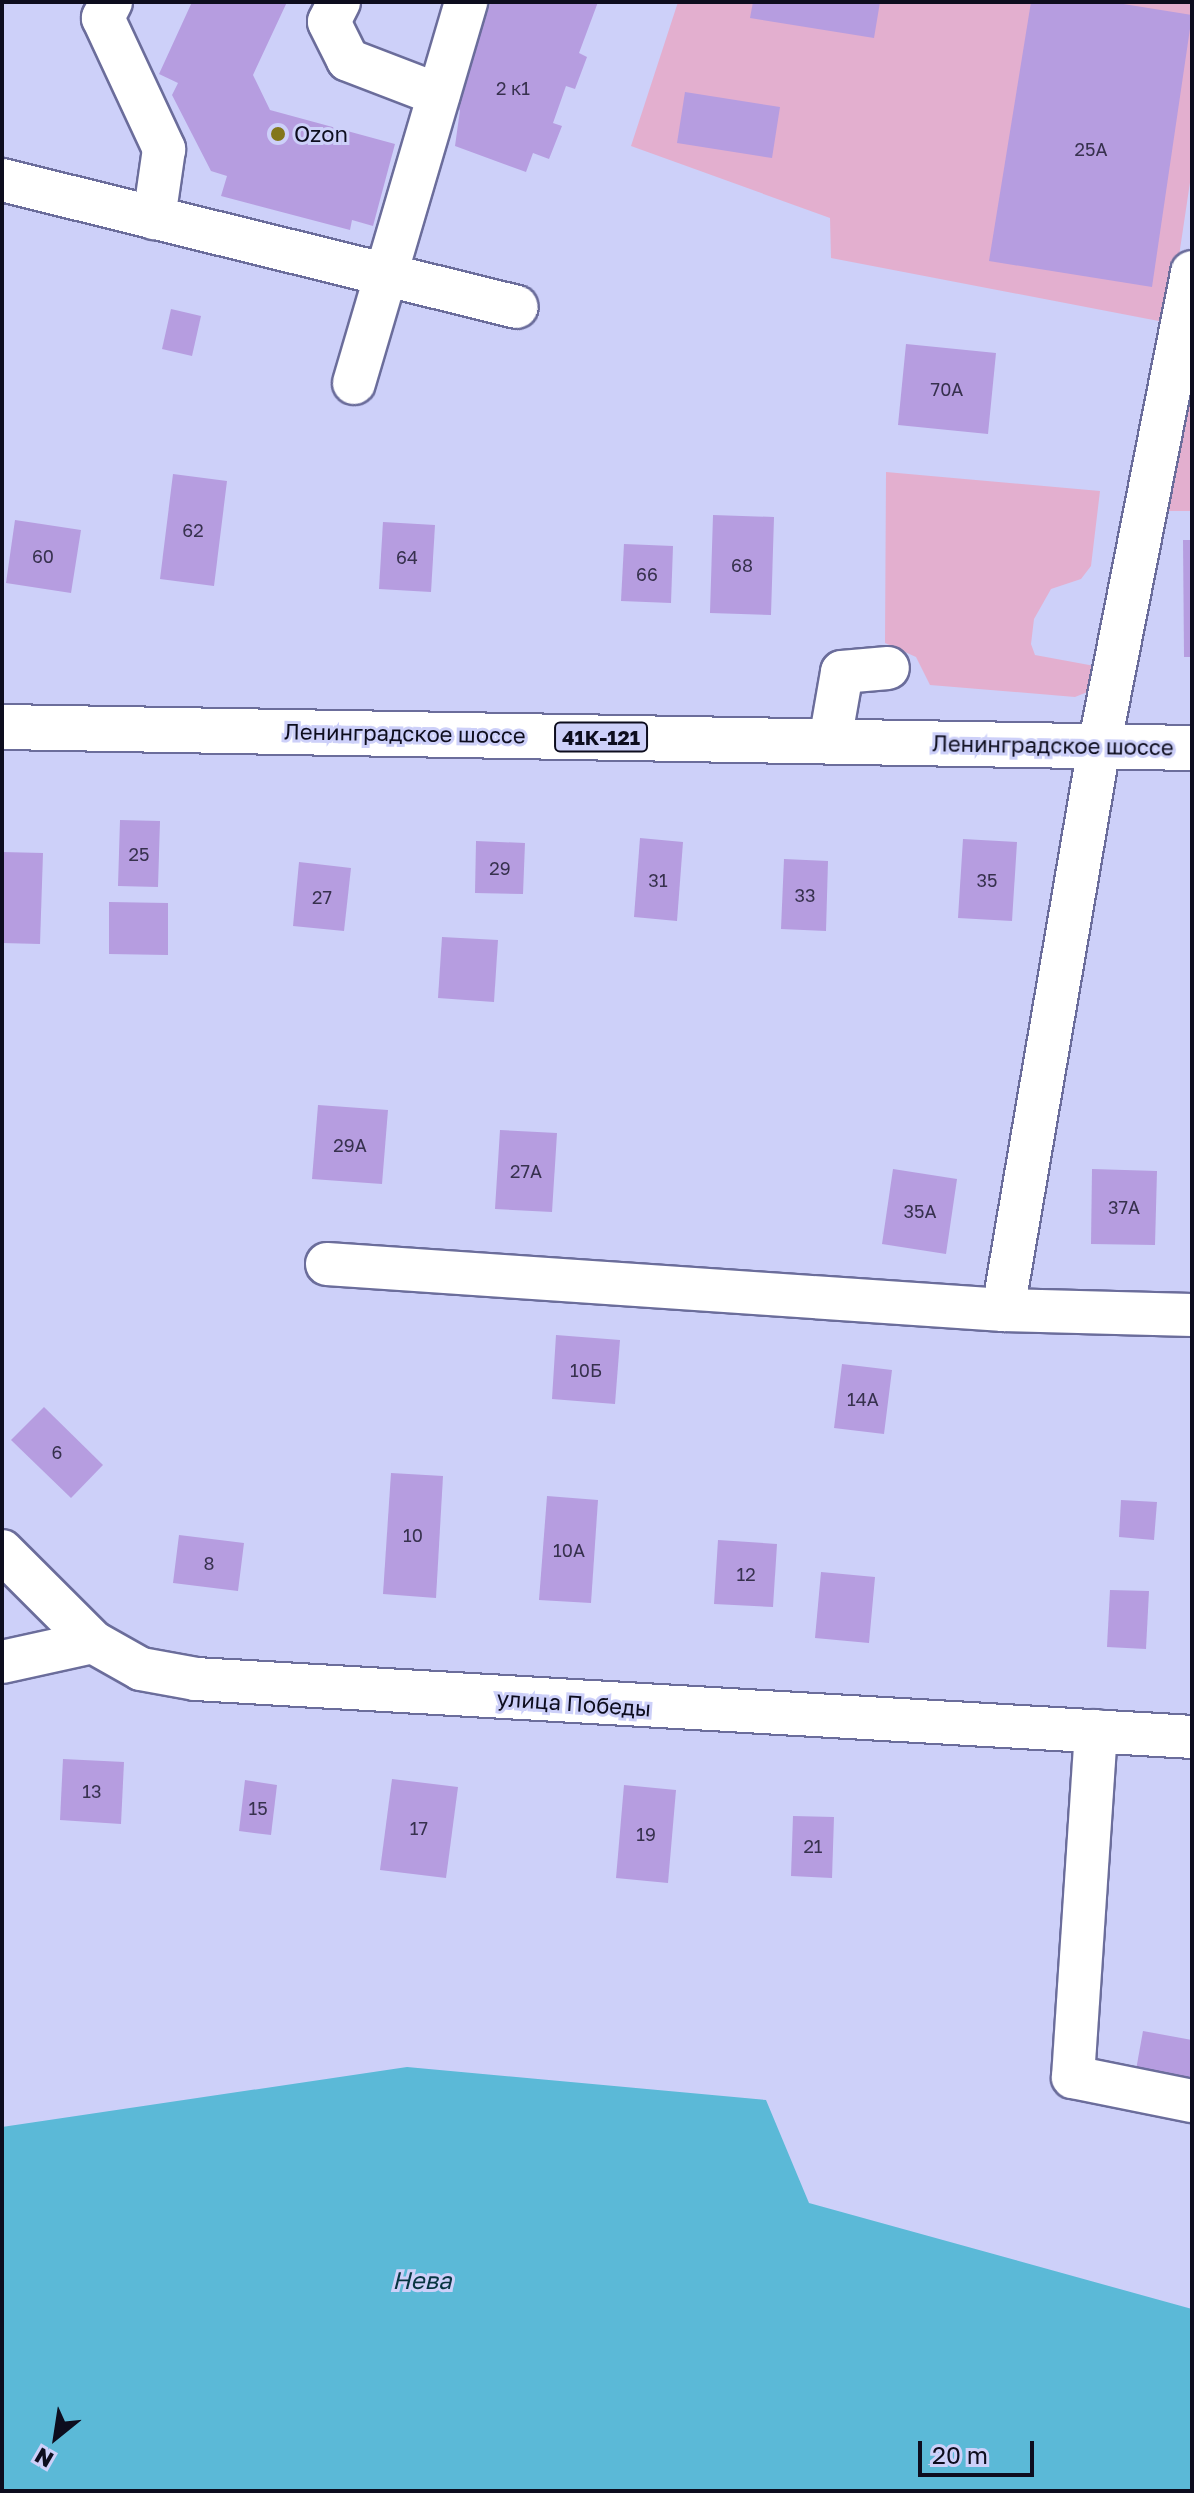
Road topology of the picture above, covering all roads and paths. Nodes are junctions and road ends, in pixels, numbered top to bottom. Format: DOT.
graph roads {
  1 [pos="111,2"];
  2 [pos="339,2"];
  3 [pos="466,2"];
  4 [pos="439,95"];
  5 [pos="2,180"];
  6 [pos="154,218"];
  7 [pos="1192,272"];
  8 [pos="386,274"];
  9 [pos="517,307"];
  10 [pos="354,383"];
  11 [pos="888,668"];
  12 [pos="2,727"];
  13 [pos="830,741"];
  14 [pos="1099,747"];
  15 [pos="1192,748"];
  16 [pos="327,1264"];
  17 [pos="1003,1310"];
  18 [pos="1192,1315"];
  19 [pos="2,1551"];
  20 [pos="93,1642"];
  21 [pos="2,1662"];
  22 [pos="1096,1731"];
  23 [pos="1192,1737"];
  24 [pos="1192,2101"];
  1 -- 6 [label="street"];
  2 -- 4 [label="street"];
  3 -- 4 [label="street"];
  4 -- 8 [label="street"];
  5 -- 6 [label="street"];
  6 -- 8 [label="street"];
  7 -- 14 [label="street"];
  8 -- 9 [label="street"];
  8 -- 10 [label="street"];
  11 -- 13 [label="street"];
  12 -- 13 [label="main road, Ленинградское шоссе / 41К-121"];
  13 -- 14 [label="main road, Ленинградское шоссе / 41К-121"];
  14 -- 15 [label="main road, Ленинградское шоссе / 41К-121"];
  14 -- 17 [label="street"];
  16 -- 17 [label="street"];
  17 -- 18 [label="street"];
  19 -- 20 [label="street, улица Победы"];
  20 -- 21 [label="street"];
  20 -- 22 [label="street, улица Победы"];
  22 -- 23 [label="street, улица Победы"];
  22 -- 24 [label="street"];
}
